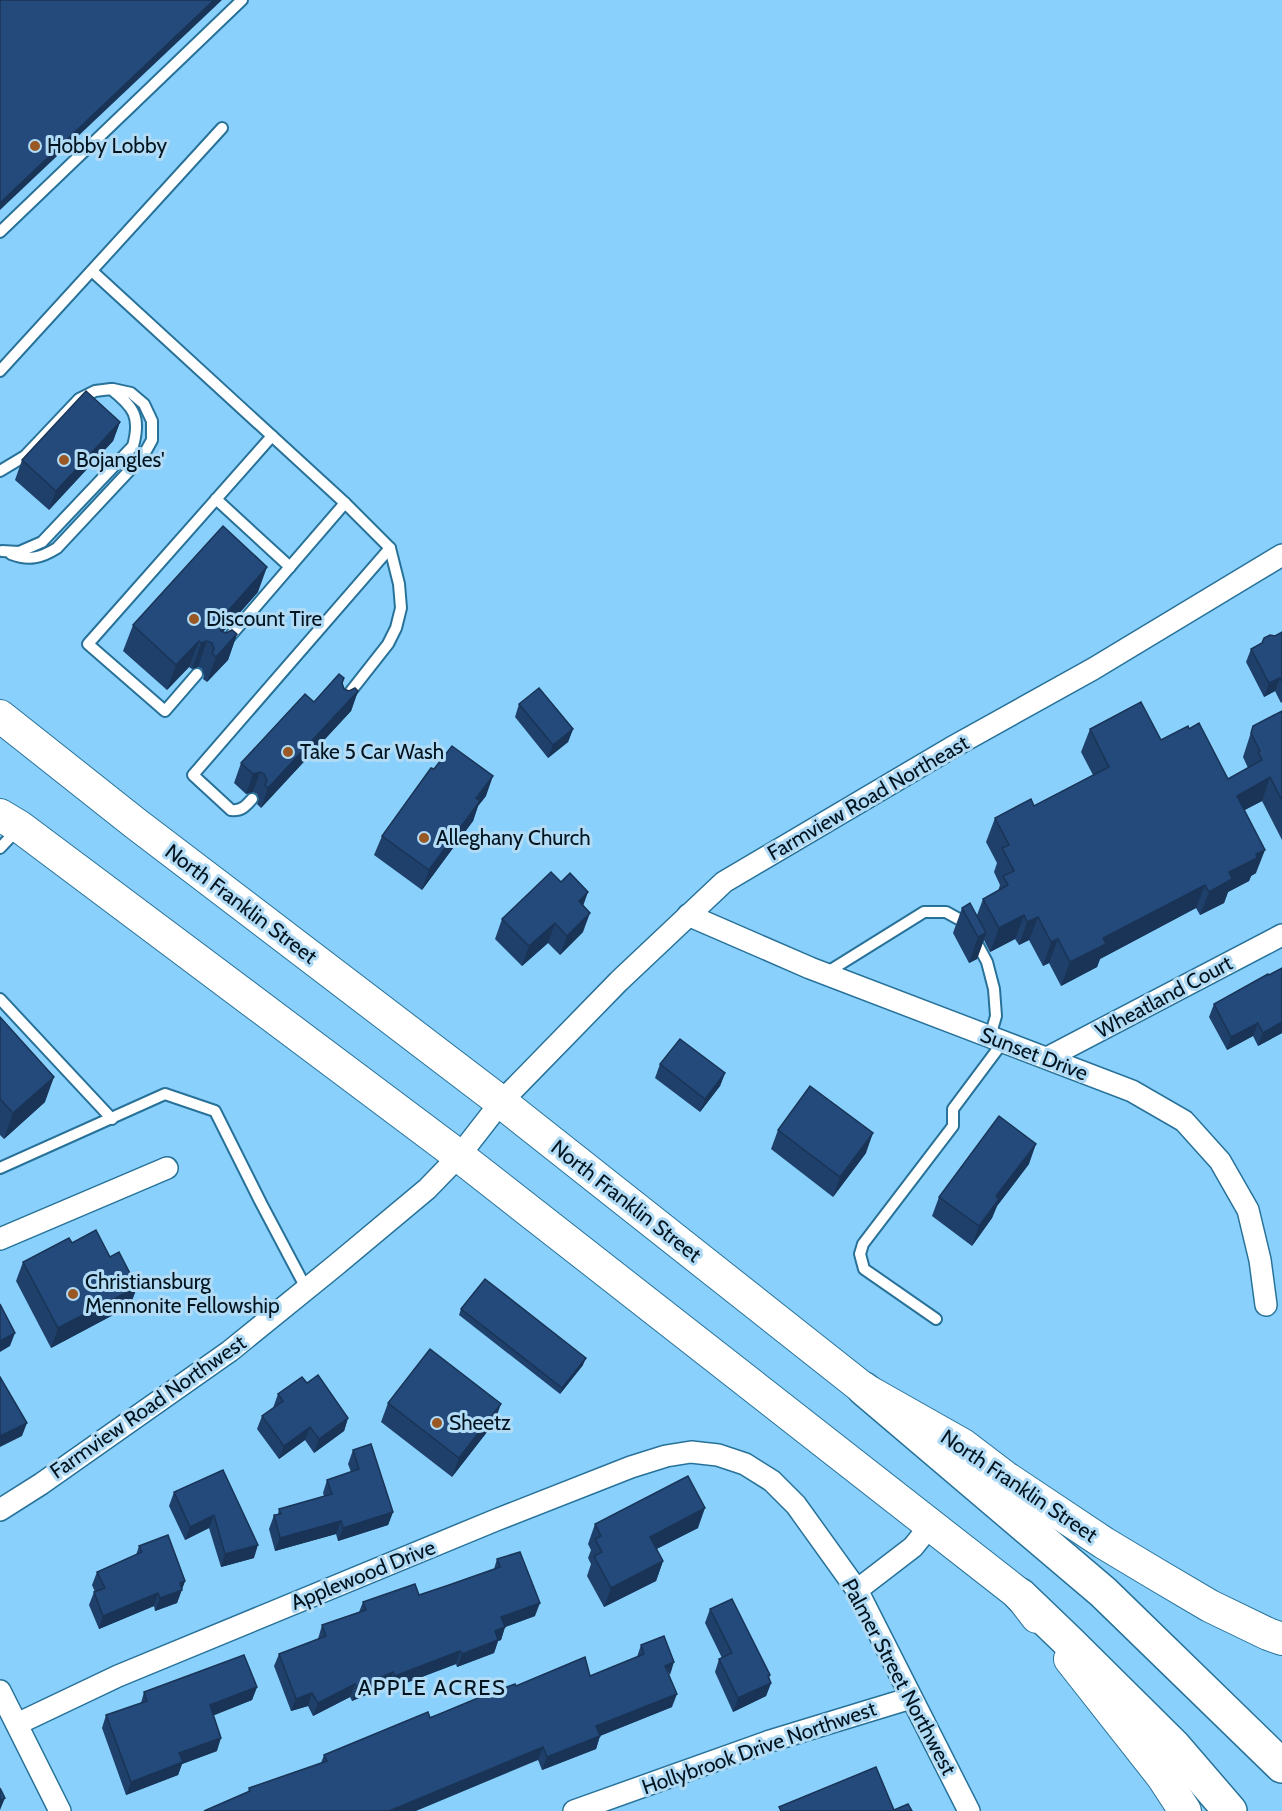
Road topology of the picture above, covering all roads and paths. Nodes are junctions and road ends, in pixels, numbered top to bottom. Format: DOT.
graph roads {
  1 [pos="242,0"];
  2 [pos="222,128"];
  3 [pos="0,231"];
  4 [pos="92,271"];
  5 [pos="0,371"];
  6 [pos="111,389"];
  7 [pos="272,436"];
  8 [pos="0,471"];
  9 [pos="216,500"];
  10 [pos="345,503"];
  11 [pos="390,548"];
  12 [pos="1282,555"];
  13 [pos="290,567"];
  14 [pos="217,651"];
  15 [pos="197,674"];
  16 [pos="342,703"];
  17 [pos="0,716"];
  18 [pos="252,799"];
  19 [pos="7,830"];
  20 [pos="688,915"];
  21 [pos="1282,935"];
  22 [pos="825,974"];
  23 [pos="0,999"];
  24 [pos="997,1039"];
  25 [pos="1047,1058"];
  26 [pos="501,1102"];
  27 [pos="112,1119"];
  28 [pos="459,1156"];
  29 [pos="0,1168"];
  30 [pos="167,1168"];
  31 [pos="0,1239"];
  32 [pos="306,1290"];
  33 [pos="1266,1305"];
  34 [pos="936,1319"];
  35 [pos="864,1389"];
  36 [pos="718,1455"];
  37 [pos="0,1510"];
  38 [pos="930,1526"];
  39 [pos="857,1590"];
  40 [pos="1020,1595"];
  41 [pos="1282,1639"];
  42 [pos="0,1691"];
  43 [pos="911,1698"];
  44 [pos="17,1724"];
  45 [pos="1282,1766"];
  46 [pos="60,1811"];
  47 [pos="574,1811"];
  48 [pos="969,1811"];
  49 [pos="1185,1811"];
  50 [pos="1230,1811"];
  1 -- 3 [label="lane"];
  2 -- 4 [label="lane"];
  4 -- 5 [label="lane"];
  4 -- 7 [label="lane"];
  6 -- 6 [label="lane"];
  6 -- 8 [label="lane"];
  7 -- 9 [label="lane"];
  7 -- 10 [label="lane"];
  9 -- 13 [label="lane"];
  9 -- 15 [label="lane"];
  10 -- 11 [label="lane"];
  10 -- 13 [label="lane"];
  11 -- 16 [label="lane"];
  11 -- 18 [label="lane"];
  12 -- 20 [label="street, Farmview Road Northeast"];
  13 -- 14 [label="lane"];
  17 -- 26 [label="main road, North Franklin Street"];
  19 -- 28 [label="main road"];
  20 -- 22 [label="street, Sunset Drive"];
  20 -- 26 [label="street, Farmview Road Northeast"];
  21 -- 25 [label="street, Wheatland Court"];
  22 -- 24 [label="street, Sunset Drive"];
  22 -- 24 [label="lane"];
  23 -- 27 [label="lane"];
  24 -- 25 [label="street, Sunset Drive"];
  24 -- 34 [label="lane"];
  25 -- 33 [label="street, Sunset Drive"];
  26 -- 28 [label="street, Farmview Road Northwest"];
  26 -- 35 [label="main road, North Franklin Street"];
  27 -- 29 [label="lane"];
  27 -- 32 [label="lane"];
  28 -- 32 [label="street, Farmview Road Northwest"];
  28 -- 38 [label="main road"];
  30 -- 31 [label="street"];
  32 -- 37 [label="street, Farmview Road Northwest"];
  35 -- 41 [label="main road, North Franklin Street"];
  35 -- 45 [label="highway"];
  36 -- 39 [label="street, Palmer Street Northwest"];
  36 -- 44 [label="street, Applewood Drive"];
  38 -- 39 [label="street"];
  38 -- 40 [label="main road"];
  39 -- 43 [label="street, Palmer Street Northwest"];
  40 -- 49 [label="main road"];
  40 -- 50 [label="highway"];
  42 -- 44 [label="street"];
  43 -- 47 [label="street, Hollybrook Drive Northwest"];
  43 -- 48 [label="street, Palmer Street Northwest"];
  44 -- 46 [label="street"];
}
